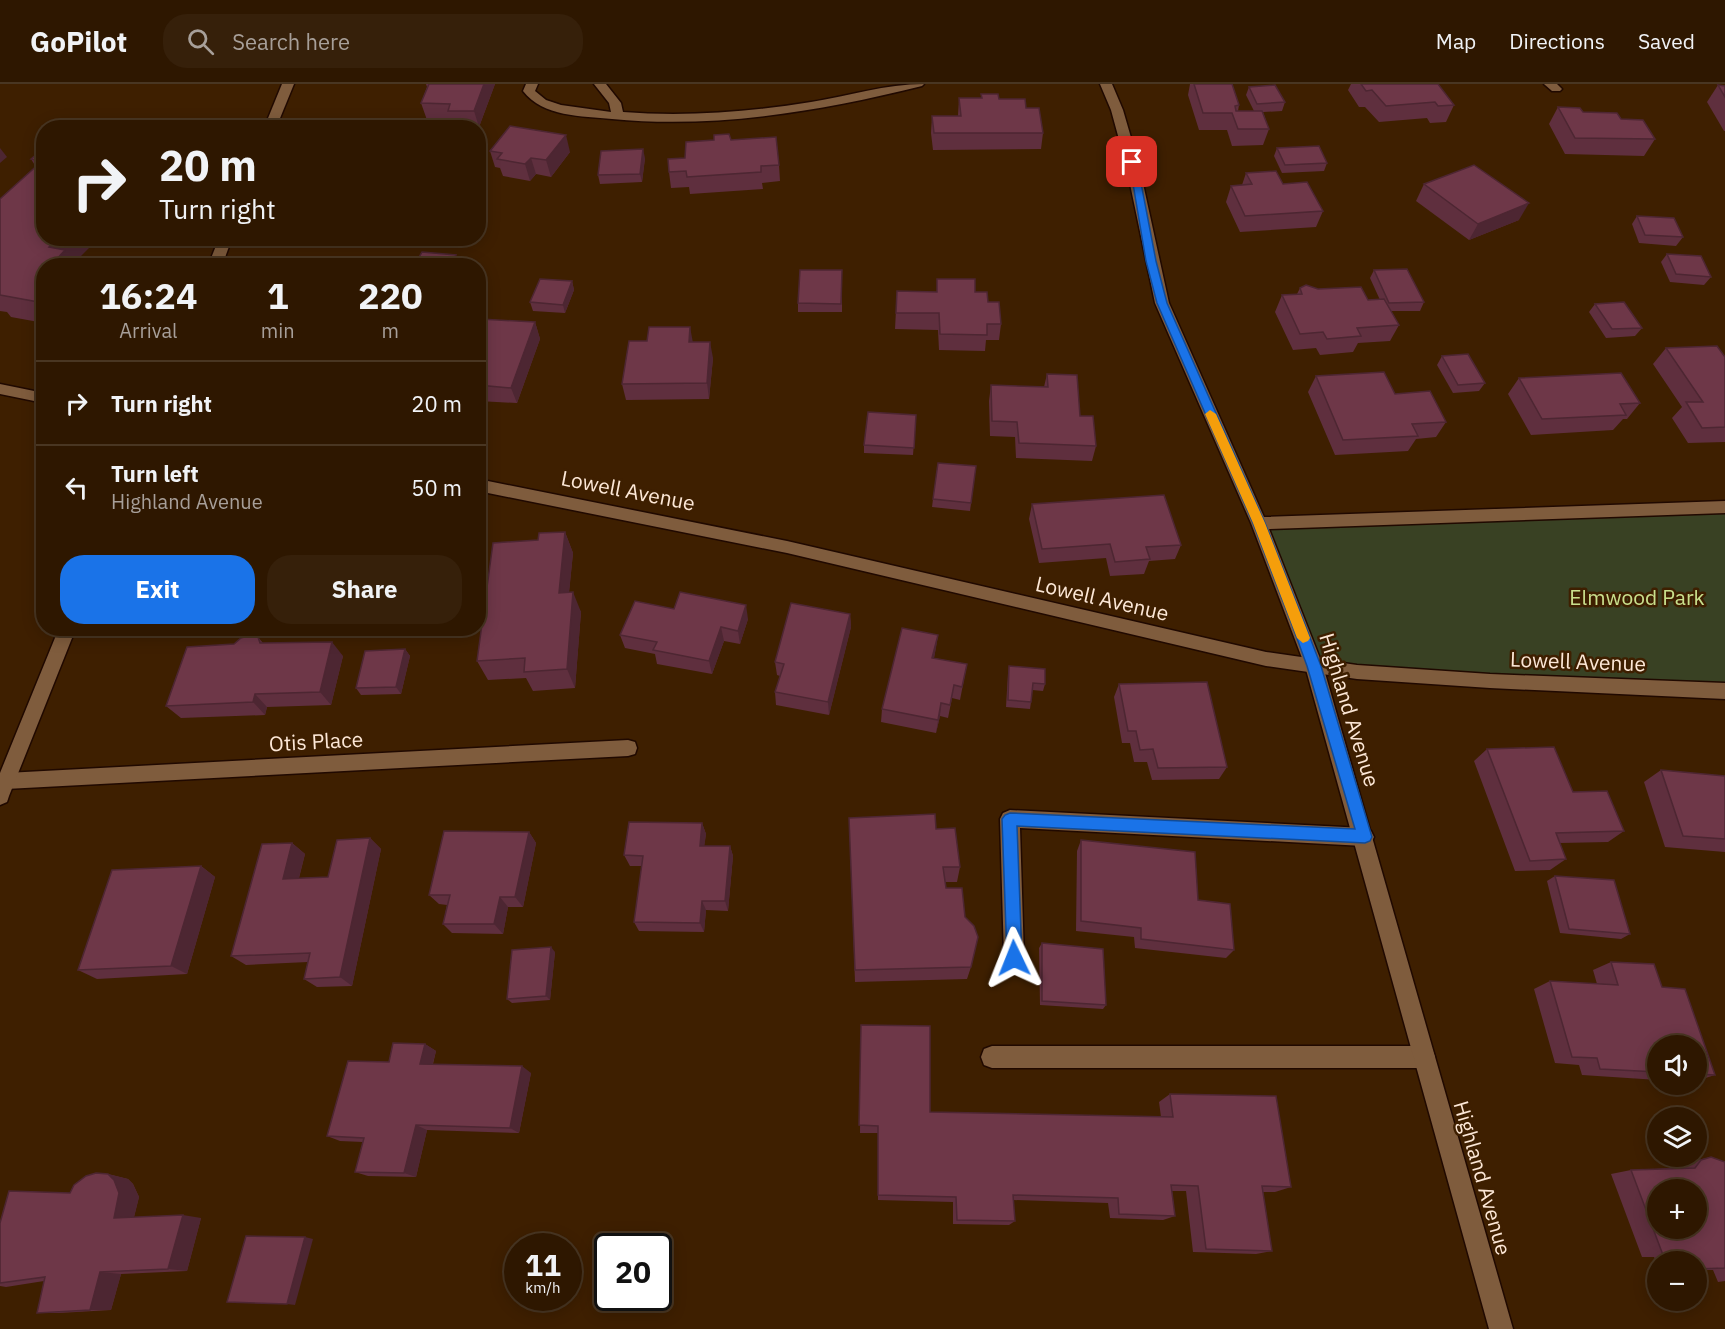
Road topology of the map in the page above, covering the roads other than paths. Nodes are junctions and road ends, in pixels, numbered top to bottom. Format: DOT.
graph roads {
  1 [pos="288,84"];
  2 [pos="532,84"];
  3 [pos="600,84"];
  4 [pos="918,84"];
  5 [pos="1106,84"];
  6 [pos="618,116"];
  7 [pos="273,120"];
  8 [pos="0,389"];
  9 [pos="36,396"];
  10 [pos="486,487"];
  11 [pos="1725,507"];
  12 [pos="1259,523"];
  13 [pos="65,636"];
  14 [pos="1314,666"];
  15 [pos="1725,691"];
  16 [pos="628,748"];
  17 [pos="3,788"];
  18 [pos="1365,837"];
  19 [pos="1014,958"];
  20 [pos="992,1057"];
  21 [pos="1424,1057"];
  22 [pos="1501,1329"];
  1 -- 7 [label="street"];
  2 -- 6 [label="street"];
  3 -- 6 [label="street"];
  4 -- 6 [label="street"];
  5 -- 12 [label="street, Highland Avenue"];
  8 -- 9 [label="street"];
  10 -- 14 [label="street, Lowell Avenue"];
  11 -- 12 [label="street"];
  12 -- 14 [label="street, Highland Avenue"];
  13 -- 17 [label="street"];
  14 -- 15 [label="street, Lowell Avenue"];
  14 -- 18 [label="street, Highland Avenue"];
  16 -- 17 [label="street, Otis Place"];
  18 -- 19 [label="street"];
  18 -- 21 [label="street, Highland Avenue"];
  20 -- 21 [label="street"];
  21 -- 22 [label="street, Highland Avenue"];
}
